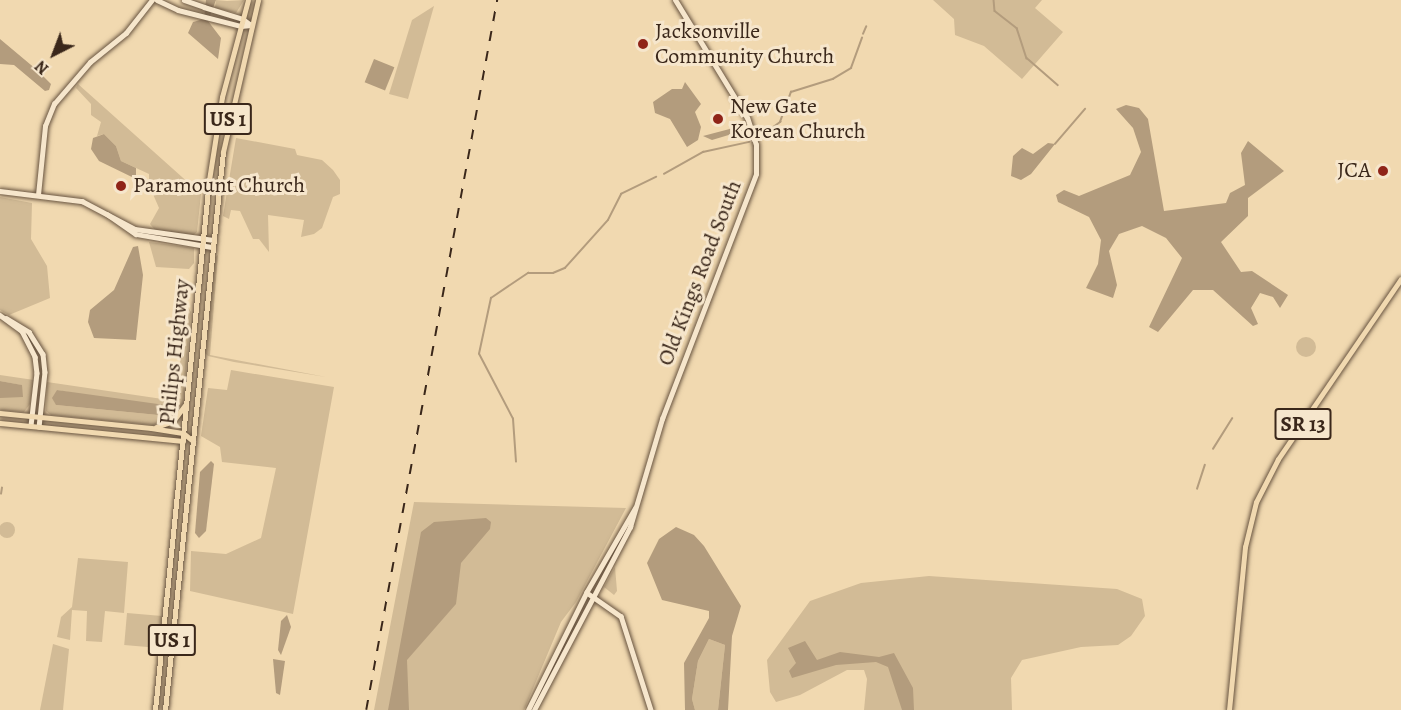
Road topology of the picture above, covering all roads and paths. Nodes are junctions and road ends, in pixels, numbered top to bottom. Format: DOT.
graph roads {
  1 [pos="152,0"];
  2 [pos="157,0"];
  3 [pos="184,0"];
  4 [pos="248,0"];
  5 [pos="258,0"];
  6 [pos="675,0"];
  7 [pos="192,3"];
  8 [pos="189,11"];
  9 [pos="243,18"];
  10 [pos="250,25"];
  11 [pos="241,26"];
  12 [pos="217,121"];
  13 [pos="227,123"];
  14 [pos="0,191"];
  15 [pos="38,195"];
  16 [pos="103,210"];
  17 [pos="203,239"];
  18 [pos="213,240"];
  19 [pos="202,246"];
  20 [pos="212,247"];
  21 [pos="1401,279"];
  22 [pos="0,315"];
  23 [pos="6,318"];
  24 [pos="191,356"];
  25 [pos="201,358"];
  26 [pos="187,400"];
  27 [pos="0,413"];
  28 [pos="33,417"];
  29 [pos="41,418"];
  30 [pos="0,423"];
  31 [pos="31,426"];
  32 [pos="39,427"];
  33 [pos="151,428"];
  34 [pos="183,433"];
  35 [pos="182,441"];
  36 [pos="193,441"];
  37 [pos="589,594"];
  38 [pos="155,707"];
  39 [pos="165,707"];
  40 [pos="528,710"];
  41 [pos="534,710"];
  42 [pos="651,710"];
  43 [pos="1229,710"];
  1 -- 15 [label="street"];
  2 -- 8 [label="street"];
  3 -- 7 [label="street"];
  4 -- 9 [label="main road, Philips Highway / US 1"];
  5 -- 10 [label="main road, Philips Highway / US 1"];
  6 -- 37 [label="street, Old Kings Road South"];
  7 -- 8 [label="street"];
  7 -- 9 [label="street"];
  8 -- 11 [label="street"];
  9 -- 10 [label="street"];
  9 -- 11 [label="main road, Philips Highway / US 1"];
  10 -- 11 [label="street"];
  10 -- 13 [label="main road, Philips Highway / US 1"];
  11 -- 12 [label="main road, Philips Highway / US 1"];
  12 -- 13 [label="main road"];
  12 -- 17 [label="main road, Philips Highway / US 1"];
  13 -- 18 [label="main road, Philips Highway / US 1"];
  14 -- 15 [label="street"];
  15 -- 16 [label="street"];
  16 -- 17 [label="street"];
  16 -- 19 [label="street"];
  17 -- 18 [label="street"];
  17 -- 19 [label="main road, Philips Highway / US 1"];
  18 -- 20 [label="main road, Philips Highway / US 1"];
  19 -- 20 [label="street"];
  19 -- 24 [label="main road, Philips Highway / US 1"];
  20 -- 25 [label="main road, Philips Highway / US 1"];
  21 -- 43 [label="main road, SR 13"];
  22 -- 23 [label="street"];
  23 -- 28 [label="street"];
  23 -- 29 [label="street"];
  24 -- 25 [label="main road"];
  24 -- 26 [label="main road, Philips Highway / US 1"];
  25 -- 36 [label="main road, Philips Highway / US 1"];
  26 -- 33 [label="main road"];
  26 -- 34 [label="main road, Philips Highway / US 1"];
  27 -- 28 [label="main road"];
  28 -- 29 [label="main road"];
  28 -- 31 [label="street"];
  29 -- 32 [label="street"];
  29 -- 33 [label="main road"];
  30 -- 31 [label="main road"];
  31 -- 32 [label="main road"];
  32 -- 35 [label="main road"];
  33 -- 34 [label="main road"];
  34 -- 35 [label="main road, Philips Highway / US 1"];
  34 -- 36 [label="main road"];
  35 -- 36 [label="main road"];
  35 -- 38 [label="main road, Philips Highway / US 1"];
  36 -- 39 [label="main road, Philips Highway / US 1"];
  37 -- 40 [label="street"];
  37 -- 41 [label="street"];
  37 -- 42 [label="street"];
  38 -- 39 [label="main road"];
}
